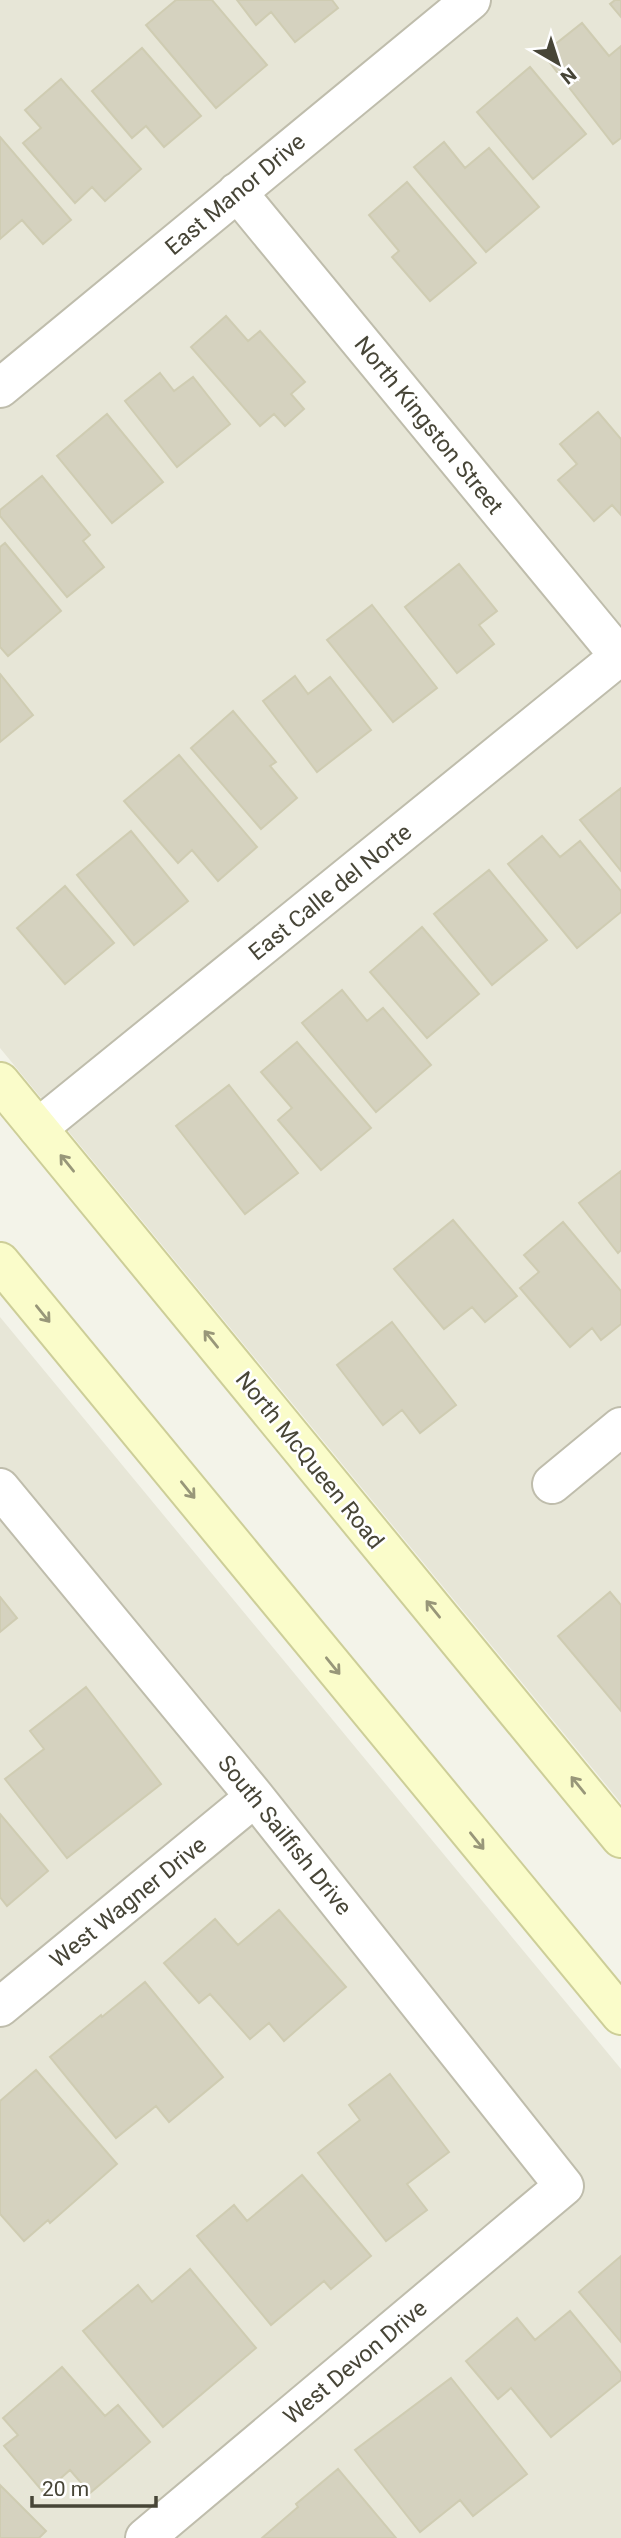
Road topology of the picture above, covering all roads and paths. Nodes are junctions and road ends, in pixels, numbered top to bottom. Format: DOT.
graph roads {
  1 [pos="471,0"];
  2 [pos="237,192"];
  3 [pos="0,388"];
  4 [pos="621,656"];
  5 [pos="0,1082"];
  6 [pos="38,1128"];
  7 [pos="0,1262"];
  8 [pos="621,1427"];
  9 [pos="552,1485"];
  10 [pos="0,1488"];
  11 [pos="255,1797"];
  12 [pos="621,1838"];
  13 [pos="0,2007"];
  14 [pos="621,2015"];
  15 [pos="564,2186"];
  16 [pos="145,2538"];
  1 -- 2 [label="street, East Manor Drive"];
  2 -- 3 [label="street, East Manor Drive"];
  2 -- 4 [label="street, North Kingston Street"];
  4 -- 6 [label="street, East Calle del Norte"];
  5 -- 6 [label="main road, North McQueen Road"];
  12 -- 6 [label="main road, North McQueen Road, one-way"];
  7 -- 14 [label="main road, one-way"];
  8 -- 9 [label="street"];
  10 -- 11 [label="street, South Sailfish Drive"];
  11 -- 13 [label="street, West Wagner Drive"];
  11 -- 15 [label="street, South Sailfish Drive"];
  15 -- 16 [label="street, West Devon Drive"];
}
